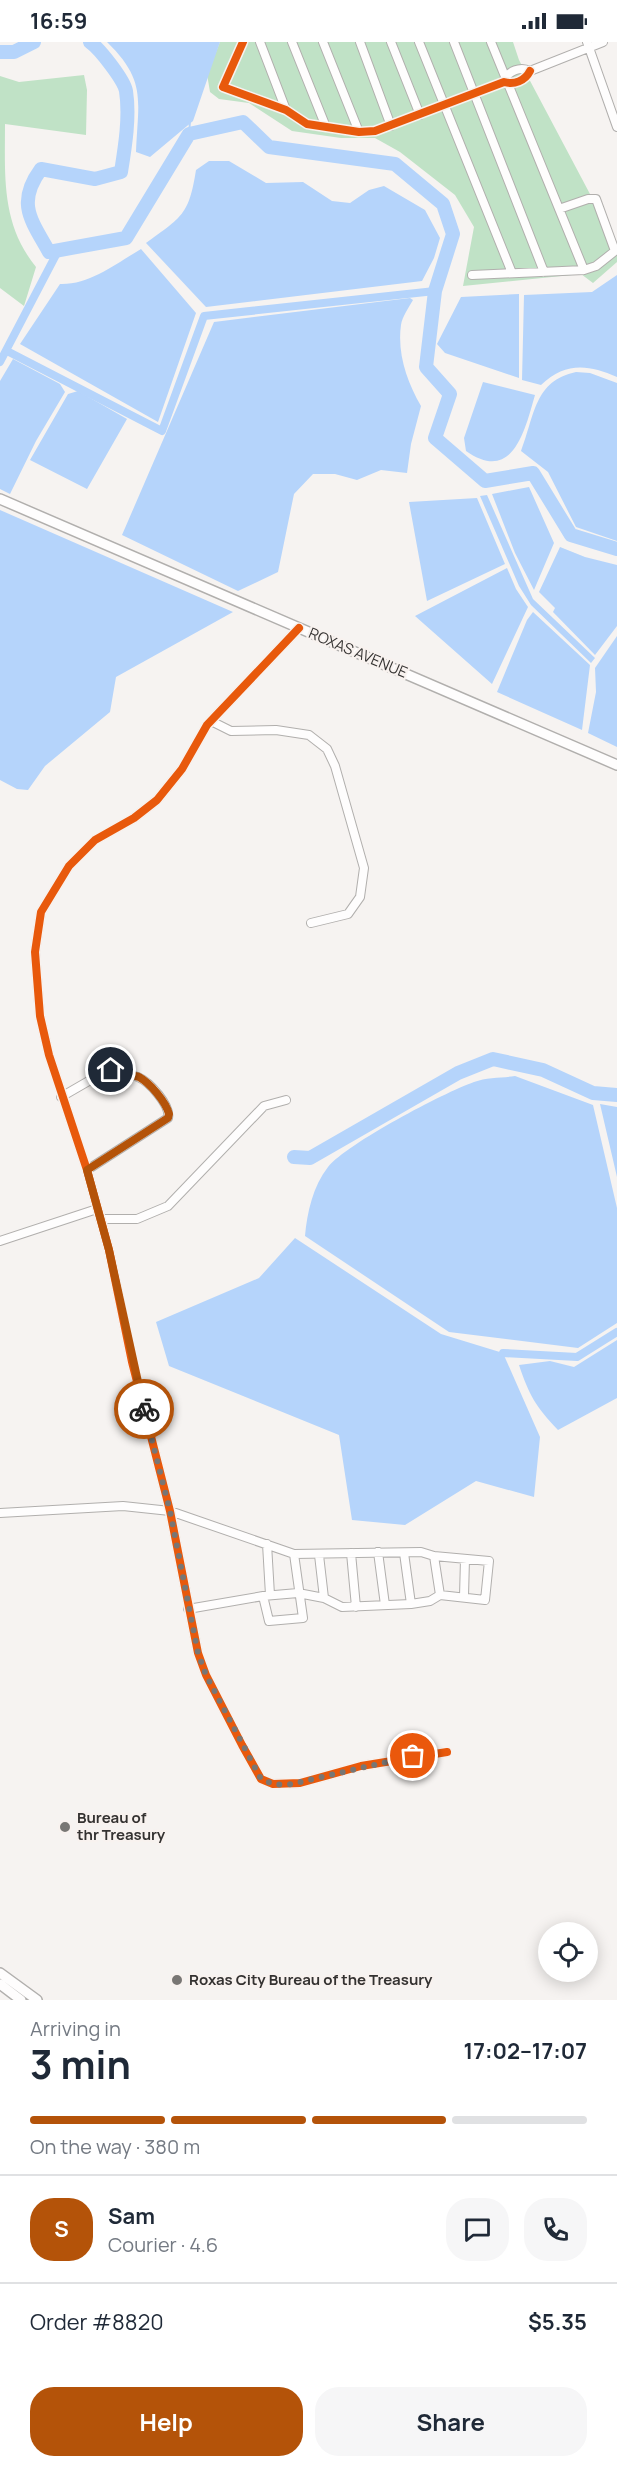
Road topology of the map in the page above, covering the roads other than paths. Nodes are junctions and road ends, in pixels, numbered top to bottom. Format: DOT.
graph roads {
  1 [pos="243,42"];
  2 [pos="260,42"];
  3 [pos="292,42"];
  4 [pos="323,42"];
  5 [pos="360,42"];
  6 [pos="391,42"];
  7 [pos="419,42"];
  8 [pos="453,42"];
  9 [pos="603,42"];
  10 [pos="495,43"];
  11 [pos="588,45"];
  12 [pos="505,81"];
  13 [pos="474,93"];
  14 [pos="445,105"];
  15 [pos="286,111"];
  16 [pos="420,116"];
  17 [pos="391,126"];
  18 [pos="326,127"];
  19 [pos="617,127"];
  20 [pos="359,132"];
  21 [pos="559,209"];
  22 [pos="584,270"];
  23 [pos="544,272"];
  24 [pos="512,273"];
  25 [pos="472,275"];
  26 [pos="0,499"];
  27 [pos="299,628"];
  28 [pos="211,721"];
  29 [pos="617,765"];
  30 [pos="311,923"];
  31 [pos="61,1097"];
  32 [pos="286,1100"];
  33 [pos="87,1170"];
  34 [pos="97,1209"];
  35 [pos="100,1219"];
  36 [pos="0,1241"];
  37 [pos="170,1511"];
  38 [pos="0,1513"];
  39 [pos="267,1544"];
  40 [pos="378,1552"];
  41 [pos="351,1553"];
  42 [pos="404,1553"];
  43 [pos="294,1554"];
  44 [pos="319,1555"];
  45 [pos="434,1556"];
  46 [pos="465,1560"];
  47 [pos="298,1593"];
  48 [pos="267,1595"];
  49 [pos="440,1595"];
  50 [pos="464,1596"];
  51 [pos="324,1598"];
  52 [pos="411,1604"];
  53 [pos="385,1605"];
  54 [pos="356,1607"];
  55 [pos="188,1609"];
  56 [pos="447,1752"];
  57 [pos="0,1973"];
  58 [pos="0,1984"];
  59 [pos="21,2000"];
  60 [pos="37,2000"];
  1 -- 15 [label="street"];
  2 -- 15 [label="street"];
  3 -- 18 [label="street"];
  4 -- 20 [label="street"];
  5 -- 17 [label="street"];
  6 -- 16 [label="street"];
  7 -- 14 [label="street"];
  8 -- 13 [label="street"];
  9 -- 11 [label="street"];
  10 -- 12 [label="street"];
  11 -- 12 [label="street"];
  11 -- 19 [label="street"];
  12 -- 13 [label="street"];
  12 -- 21 [label="street"];
  13 -- 14 [label="street"];
  13 -- 23 [label="street"];
  14 -- 16 [label="street"];
  14 -- 24 [label="street"];
  15 -- 18 [label="street"];
  16 -- 17 [label="street"];
  17 -- 20 [label="street"];
  18 -- 20 [label="street"];
  21 -- 22 [label="street"];
  21 -- 22 [label="street"];
  22 -- 23 [label="street"];
  23 -- 24 [label="street"];
  24 -- 25 [label="street"];
  26 -- 27 [label="main road, ROXAS AVENUE"];
  27 -- 28 [label="street"];
  27 -- 29 [label="main road, ROXAS AVENUE"];
  28 -- 30 [label="street"];
  28 -- 31 [label="street"];
  31 -- 33 [label="street"];
  31 -- 33 [label="street"];
  32 -- 35 [label="street"];
  33 -- 34 [label="street"];
  34 -- 35 [label="street"];
  34 -- 36 [label="street"];
  35 -- 37 [label="street"];
  37 -- 38 [label="street"];
  37 -- 39 [label="street"];
  37 -- 55 [label="street"];
  39 -- 43 [label="street"];
  39 -- 48 [label="street"];
  40 -- 41 [label="street"];
  40 -- 42 [label="street"];
  40 -- 53 [label="street"];
  41 -- 44 [label="street"];
  41 -- 54 [label="street"];
  42 -- 45 [label="street"];
  42 -- 52 [label="street"];
  43 -- 44 [label="street"];
  43 -- 47 [label="street"];
  44 -- 51 [label="street"];
  45 -- 46 [label="street"];
  45 -- 49 [label="street"];
  46 -- 50 [label="street"];
  46 -- 50 [label="street"];
  47 -- 48 [label="street"];
  47 -- 48 [label="street"];
  47 -- 51 [label="street"];
  48 -- 55 [label="street"];
  49 -- 50 [label="street"];
  49 -- 52 [label="street"];
  51 -- 54 [label="street"];
  52 -- 53 [label="street"];
  53 -- 54 [label="street"];
  55 -- 56 [label="street"];
  57 -- 60 [label="main road"];
  58 -- 59 [label="main road"];
}
